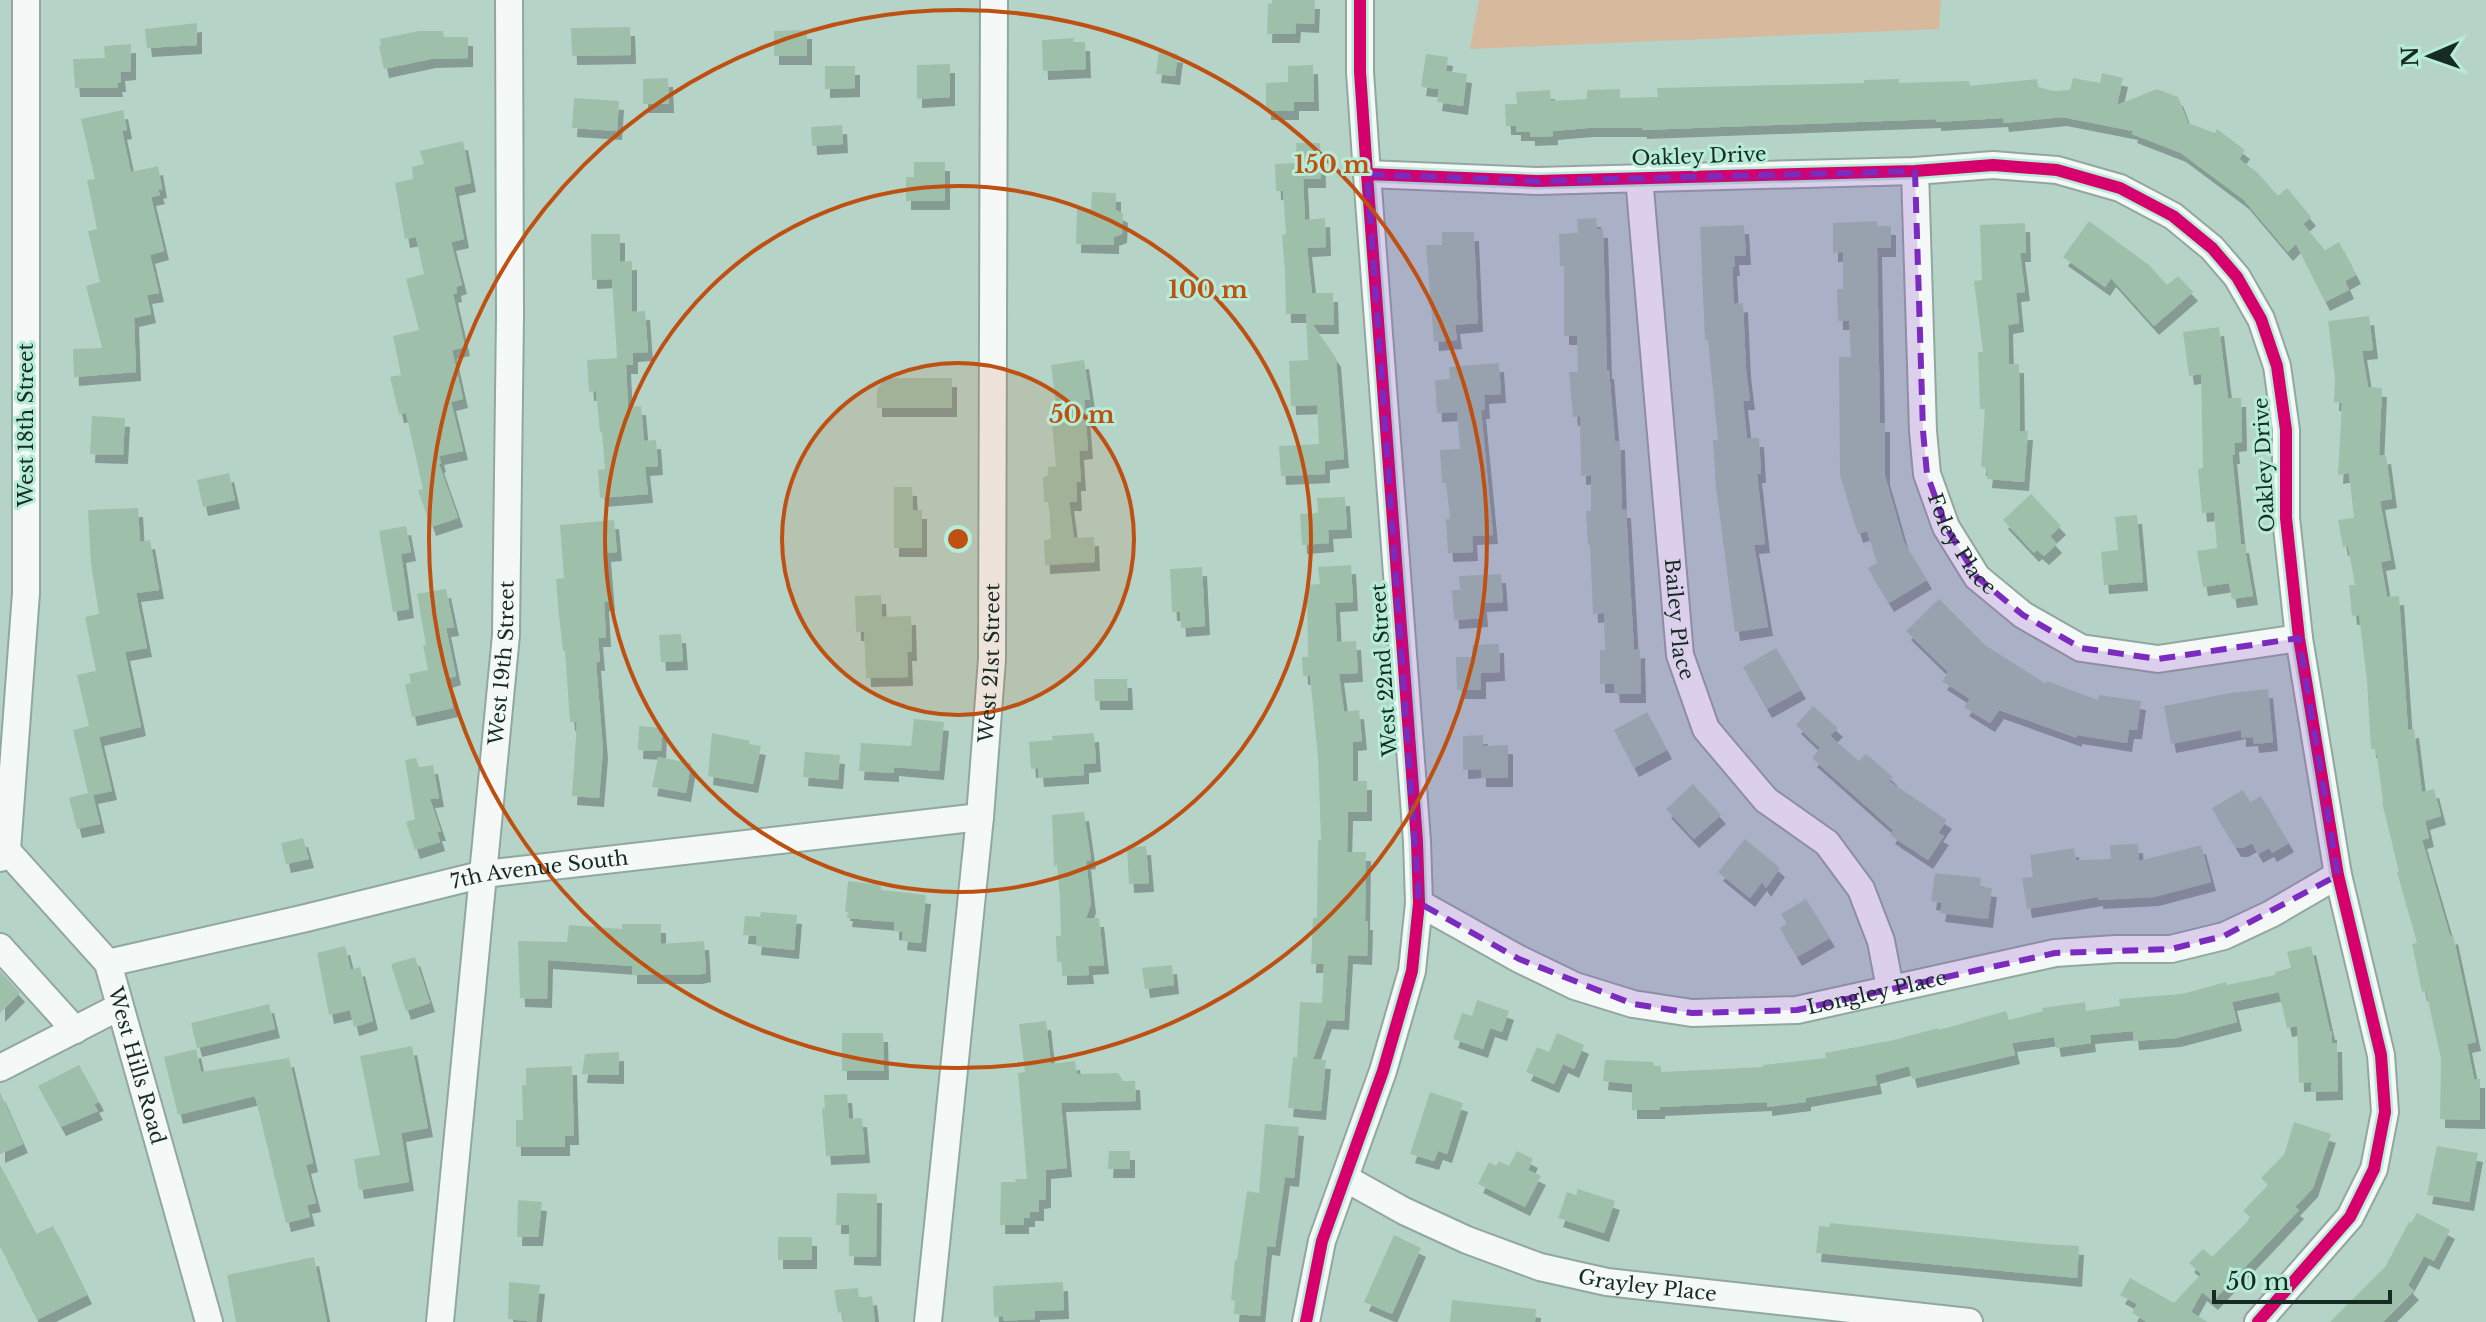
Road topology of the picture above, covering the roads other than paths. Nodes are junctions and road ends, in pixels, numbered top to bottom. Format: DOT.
graph roads {
  1 [pos="26,0"];
  2 [pos="509,0"];
  3 [pos="994,0"];
  4 [pos="1360,0"];
  5 [pos="1915,171"];
  6 [pos="1367,174"];
  7 [pos="1639,177"];
  8 [pos="2299,638"];
  9 [pos="980,817"];
  10 [pos="2,850"];
  11 [pos="484,874"];
  12 [pos="2338,875"];
  13 [pos="1419,903"];
  14 [pos="0,947"];
  15 [pos="108,963"];
  16 [pos="1890,988"];
  17 [pos="119,1007"];
  18 [pos="75,1030"];
  19 [pos="0,1068"];
  20 [pos="1345,1178"];
  21 [pos="209,1322"];
  22 [pos="440,1322"];
  23 [pos="928,1322"];
  24 [pos="1306,1322"];
  25 [pos="1969,1322"];
  26 [pos="2258,1322"];
  1 -- 10 [label="street, West 18th Street"];
  2 -- 11 [label="street, West 19th Street"];
  3 -- 9 [label="street, West 21st Street"];
  4 -- 6 [label="street, West 22nd Street"];
  5 -- 7 [label="street, Oakley Drive"];
  5 -- 8 [label="street, Oakley Drive"];
  5 -- 8 [label="street, Foley Place"];
  6 -- 7 [label="street, Oakley Drive"];
  6 -- 13 [label="street, West 22nd Street"];
  7 -- 16 [label="street, Bailey Place"];
  8 -- 12 [label="street, Oakley Drive"];
  9 -- 11 [label="street, 7th Avenue South"];
  9 -- 23 [label="street, West 21st Street"];
  10 -- 15 [label="street, West Hills Road"];
  11 -- 15 [label="street, 7th Avenue South"];
  11 -- 22 [label="street, West 19th Street"];
  12 -- 16 [label="street, Longley Place"];
  12 -- 26 [label="street, Oakley Drive"];
  13 -- 16 [label="street, Longley Place"];
  13 -- 20 [label="street, West 22nd Street"];
  14 -- 18 [label="street"];
  15 -- 17 [label="street, West Hills Road"];
  17 -- 18 [label="street"];
  17 -- 21 [label="street, West Hills Road"];
  18 -- 19 [label="street"];
  20 -- 24 [label="street, West 22nd Street"];
  20 -- 25 [label="street, Grayley Place"];
}
